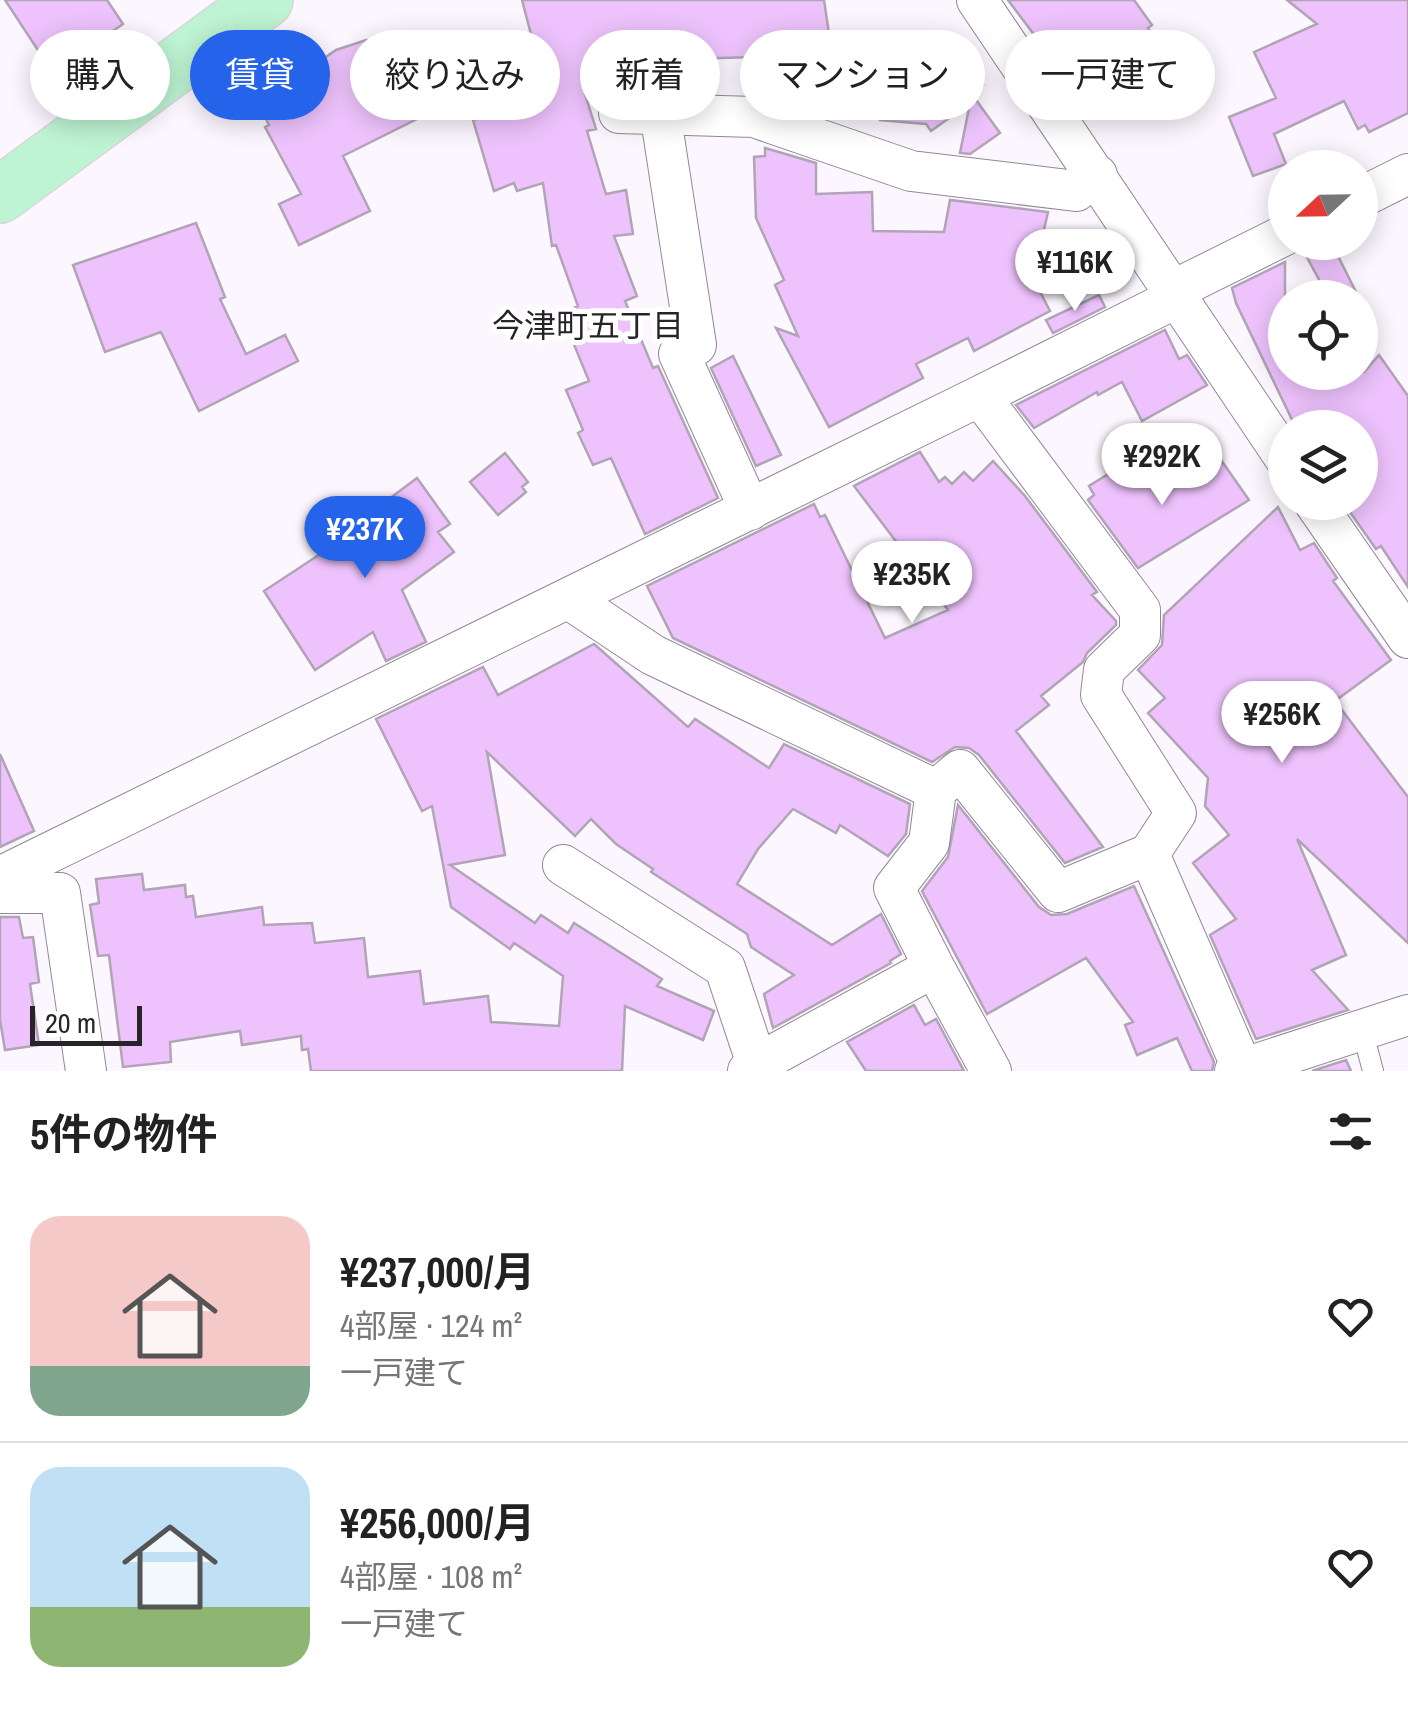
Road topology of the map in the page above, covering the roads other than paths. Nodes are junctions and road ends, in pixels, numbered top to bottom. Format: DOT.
graph roads {
  1 [pos="265,0"];
  2 [pos="977,0"];
  3 [pos="720,115"];
  4 [pos="661,120"];
  5 [pos="1096,175"];
  6 [pos="0,195"];
  7 [pos="1268,243"];
  8 [pos="1174,290"];
  9 [pos="980,396"];
  10 [pos="1268,432"];
  11 [pos="750,510"];
  12 [pos="1326,520"];
  13 [pos="569,599"];
  14 [pos="1408,638"];
  15 [pos="936,790"];
  16 [pos="1149,854"];
  17 [pos="563,865"];
  18 [pos="0,877"];
  19 [pos="0,893"];
  20 [pos="934,967"];
  21 [pos="1408,1015"];
  22 [pos="1362,1029"];
  23 [pos="752,1067"];
  24 [pos="1239,1070"];
  25 [pos="86,1071"];
  26 [pos="991,1071"];
  27 [pos="1373,1071"];
  1 -- 6 [label="main road"];
  2 -- 5 [label="street"];
  3 -- 5 [label="street"];
  4 -- 11 [label="street"];
  5 -- 8 [label="street"];
  7 -- 8 [label="street"];
  8 -- 9 [label="street"];
  8 -- 10 [label="street"];
  9 -- 11 [label="street"];
  9 -- 16 [label="street"];
  11 -- 13 [label="street"];
  12 -- 14 [label="street"];
  13 -- 15 [label="street"];
  13 -- 18 [label="street"];
  15 -- 16 [label="street"];
  15 -- 20 [label="street"];
  16 -- 24 [label="street"];
  17 -- 23 [label="street"];
  19 -- 25 [label="street"];
  20 -- 23 [label="street"];
  20 -- 26 [label="street"];
  21 -- 22 [label="street"];
  22 -- 24 [label="street"];
  22 -- 27 [label="lane"];
}
